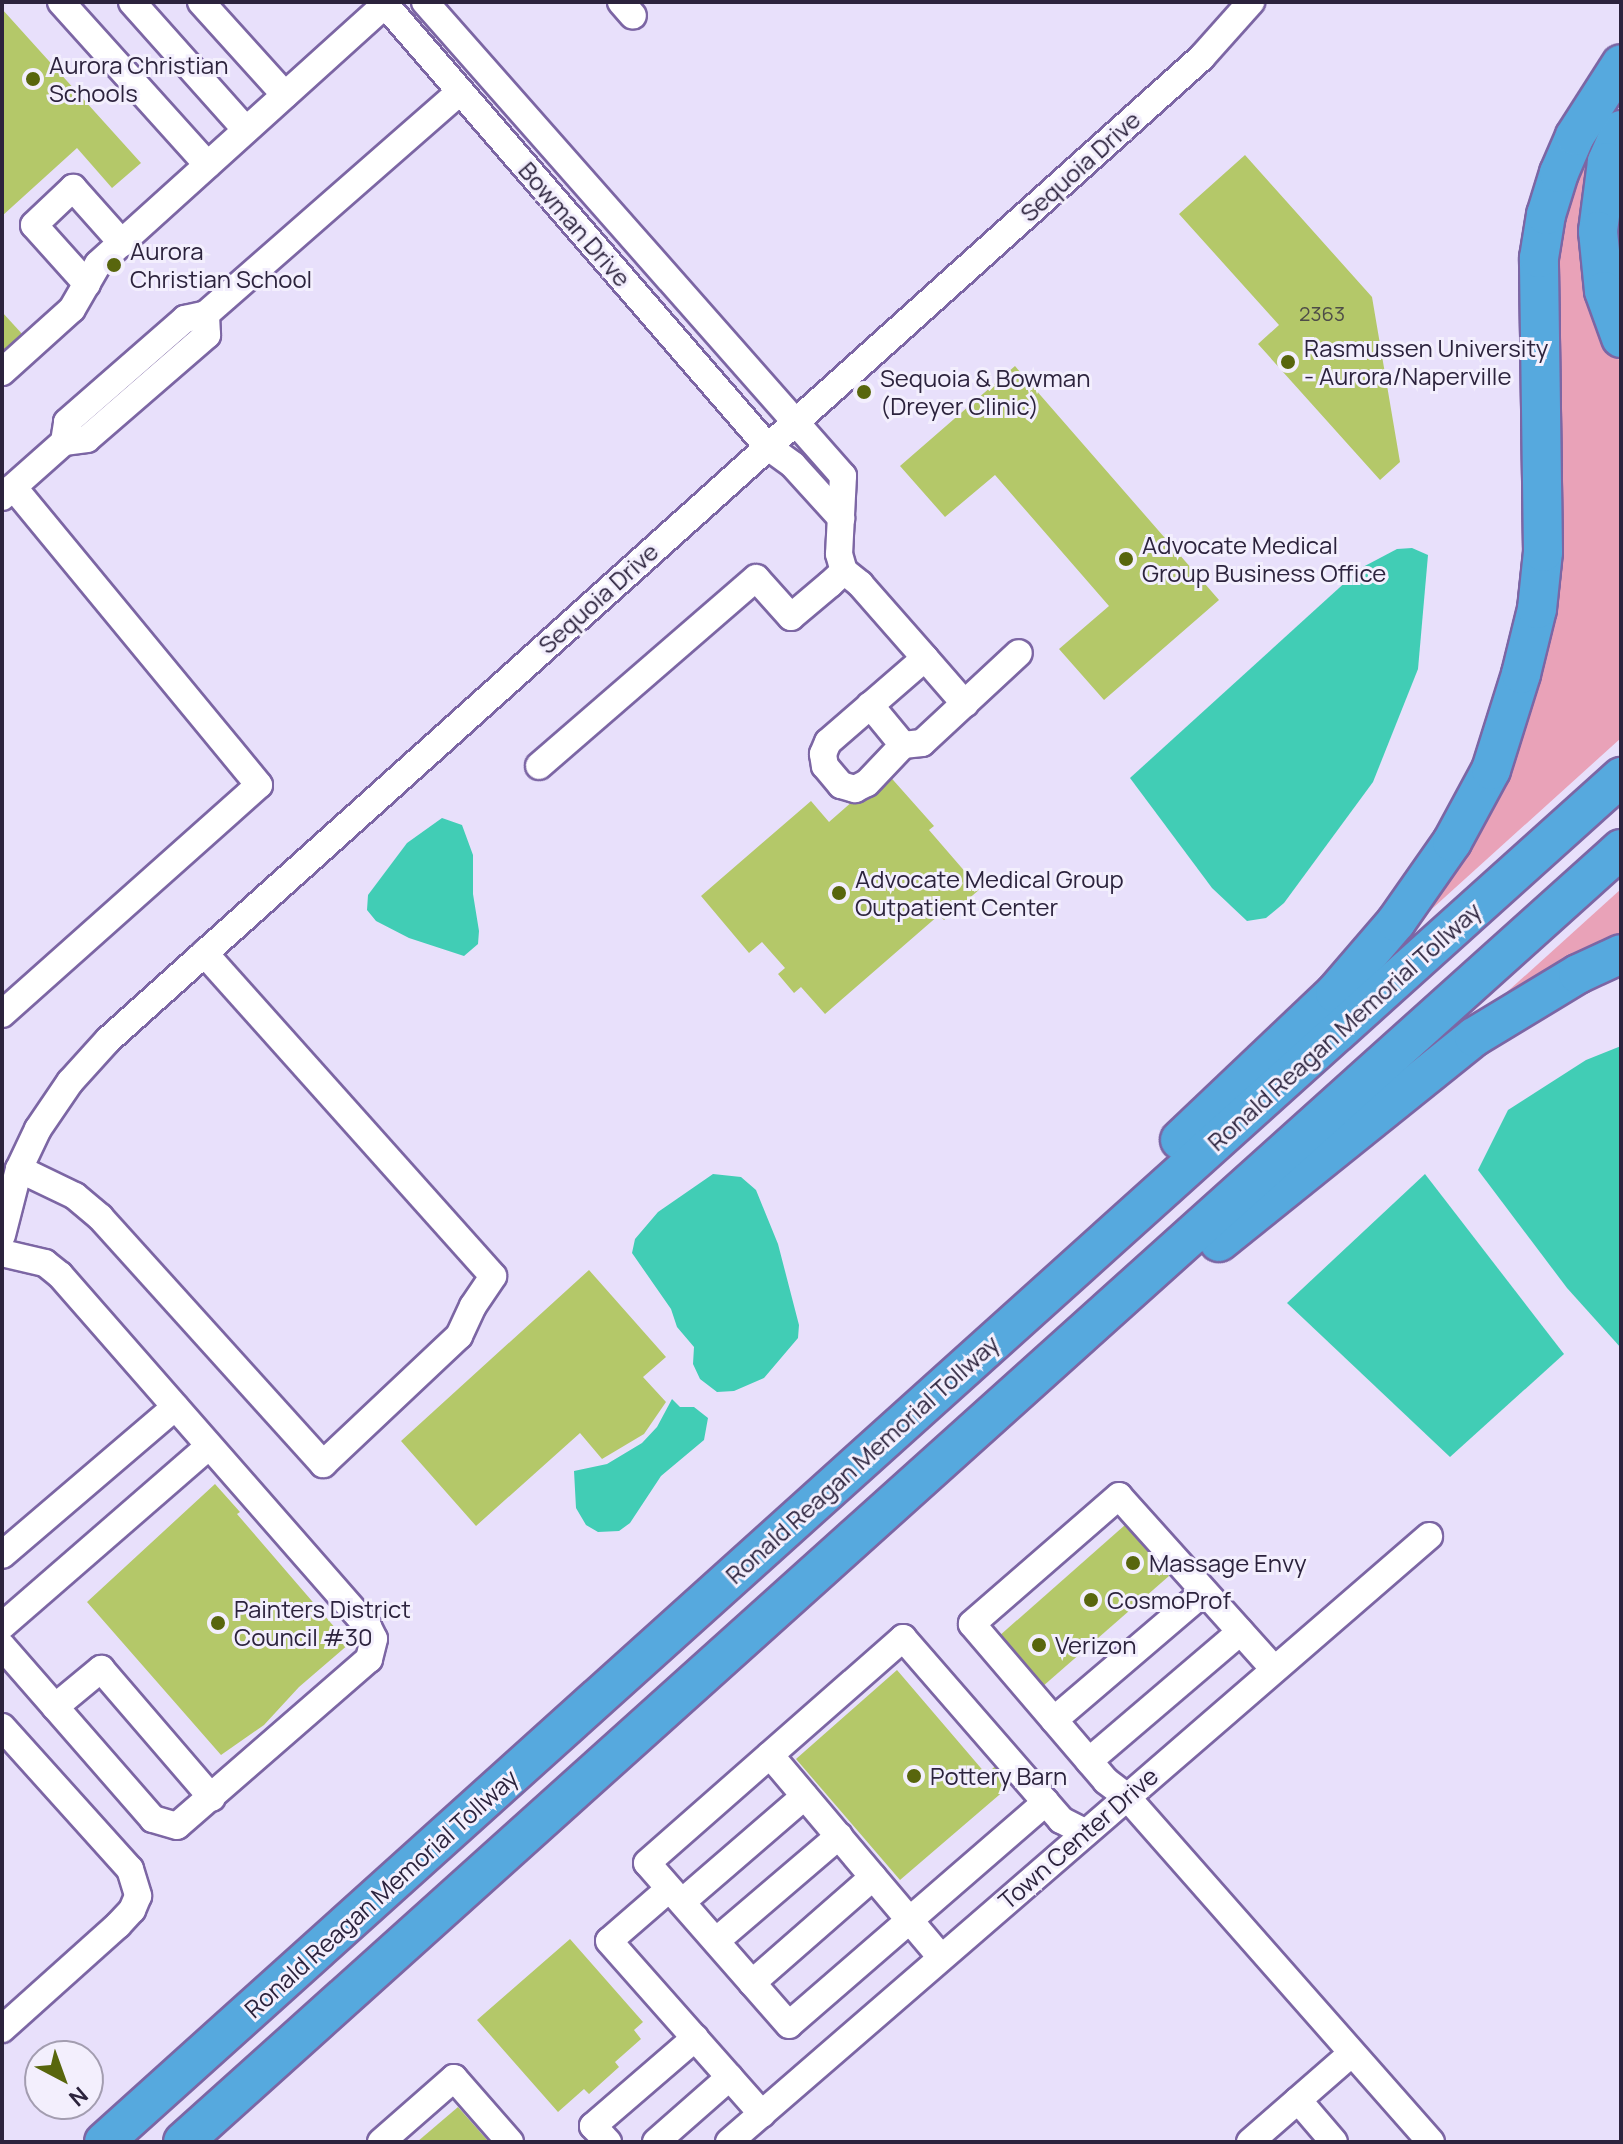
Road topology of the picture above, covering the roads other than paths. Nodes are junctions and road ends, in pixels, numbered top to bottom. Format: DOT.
graph roads {
  1 [pos="61,2"];
  2 [pos="132,2"];
  3 [pos="201,2"];
  4 [pos="425,2"];
  5 [pos="1251,2"];
  6 [pos="385,3"];
  7 [pos="1621,64"];
  8 [pos="460,92"];
  9 [pos="285,95"];
  10 [pos="246,130"];
  11 [pos="1621,130"];
  12 [pos="208,165"];
  13 [pos="122,243"];
  14 [pos="87,284"];
  15 [pos="1621,338"];
  16 [pos="2,372"];
  17 [pos="796,421"];
  18 [pos="767,446"];
  19 [pos="7,492"];
  20 [pos="841,518"];
  21 [pos="844,571"];
  22 [pos="1019,653"];
  23 [pos="925,658"];
  24 [pos="965,704"];
  25 [pos="870,705"];
  26 [pos="903,745"];
  27 [pos="539,766"];
  28 [pos="1621,777"];
  29 [pos="1621,849"];
  30 [pos="204,953"];
  31 [pos="1621,954"];
  32 [pos="4,1008"];
  33 [pos="19,1169"];
  34 [pos="2,1235"];
  35 [pos="2,1253"];
  36 [pos="1144,1277"];
  37 [pos="1059,1282"];
  38 [pos="175,1407"];
  39 [pos="209,1446"];
  40 [pos="1429,1536"];
  41 [pos="2,1555"];
  42 [pos="1204,1592"];
  43 [pos="2,1626"];
  44 [pos="1240,1632"];
  45 [pos="2,1646"];
  46 [pos="1274,1669"];
  47 [pos="55,1707"];
  48 [pos="1054,1720"];
  49 [pos="2,1727"];
  50 [pos="770,1755"];
  51 [pos="1089,1761"];
  52 [pos="805,1796"];
  53 [pos="1126,1796"];
  54 [pos="212,1798"];
  55 [pos="1046,1802"];
  56 [pos="1085,1832"];
  57 [pos="839,1836"];
  58 [pos="873,1877"];
  59 [pos="675,1896"];
  60 [pos="910,1920"];
  61 [pos="716,1941"];
  62 [pos="941,1957"];
  63 [pos="752,1983"];
  64 [pos="2,2029"];
  65 [pos="695,2038"];
  66 [pos="1352,2053"];
  67 [pos="730,2077"];
  68 [pos="1298,2100"];
  69 [pos="762,2114"];
  70 [pos="104,2142"];
  71 [pos="183,2142"];
  72 [pos="381,2142"];
  73 [pos="510,2142"];
  74 [pos="608,2142"];
  75 [pos="656,2142"];
  76 [pos="729,2142"];
  77 [pos="1250,2142"];
  78 [pos="1334,2142"];
  79 [pos="1431,2142"];
  1 -- 12 [label="street"];
  2 -- 10 [label="street"];
  3 -- 9 [label="street"];
  4 -- 17 [label="street, Bowman Drive"];
  5 -- 17 [label="street, Sequoia Drive"];
  6 -- 8 [label="street, Bowman Drive"];
  6 -- 9 [label="street"];
  7 -- 37 [label="highway"];
  8 -- 18 [label="street, Bowman Drive"];
  8 -- 19 [label="street"];
  9 -- 10 [label="street"];
  10 -- 12 [label="street"];
  11 -- 15 [label="highway"];
  12 -- 13 [label="street"];
  13 -- 14 [label="street"];
  13 -- 14 [label="street"];
  14 -- 16 [label="street"];
  17 -- 18 [label="street, Sequoia Drive"];
  17 -- 20 [label="street, Bowman Drive"];
  18 -- 20 [label="street, Bowman Drive"];
  18 -- 30 [label="street, Sequoia Drive"];
  19 -- 32 [label="street"];
  20 -- 21 [label="street, Bowman Drive"];
  21 -- 23 [label="street"];
  21 -- 27 [label="street"];
  22 -- 24 [label="street"];
  23 -- 24 [label="street"];
  23 -- 25 [label="street"];
  24 -- 26 [label="street"];
  25 -- 26 [label="street"];
  25 -- 26 [label="street"];
  28 -- 37 [label="highway, Ronald Reagan Memorial Tollway"];
  29 -- 36 [label="highway"];
  30 -- 33 [label="street, Sequoia Drive"];
  30 -- 33 [label="street"];
  31 -- 36 [label="highway"];
  33 -- 34 [label="street, Sequoia Drive"];
  35 -- 38 [label="street"];
  36 -- 71 [label="highway"];
  37 -- 70 [label="highway, Ronald Reagan Memorial Tollway"];
  38 -- 39 [label="street"];
  38 -- 41 [label="street"];
  39 -- 43 [label="street"];
  39 -- 54 [label="street"];
  40 -- 46 [label="street, Town Center Drive"];
  42 -- 44 [label="street"];
  42 -- 48 [label="street"];
  42 -- 48 [label="street"];
  44 -- 46 [label="street"];
  44 -- 51 [label="street"];
  45 -- 47 [label="street"];
  46 -- 53 [label="street, Town Center Drive"];
  47 -- 54 [label="street"];
  47 -- 54 [label="street"];
  48 -- 51 [label="street"];
  49 -- 64 [label="street"];
  50 -- 52 [label="street"];
  50 -- 55 [label="street"];
  50 -- 59 [label="street"];
  51 -- 53 [label="street"];
  52 -- 57 [label="street"];
  52 -- 59 [label="street"];
  53 -- 56 [label="street, Town Center Drive"];
  53 -- 66 [label="street"];
  55 -- 56 [label="street"];
  55 -- 60 [label="street"];
  56 -- 62 [label="street, Town Center Drive"];
  57 -- 58 [label="street"];
  57 -- 61 [label="street"];
  58 -- 60 [label="street"];
  58 -- 63 [label="street"];
  59 -- 61 [label="street"];
  59 -- 65 [label="street"];
  60 -- 62 [label="street"];
  60 -- 63 [label="street"];
  61 -- 63 [label="street"];
  62 -- 69 [label="street, Town Center Drive"];
  65 -- 67 [label="street"];
  65 -- 74 [label="street"];
  66 -- 68 [label="street"];
  66 -- 79 [label="street"];
  67 -- 69 [label="street"];
  67 -- 75 [label="street"];
  68 -- 77 [label="street"];
  68 -- 78 [label="street"];
  69 -- 76 [label="street, Town Center Drive"];
  72 -- 73 [label="street"];
}
